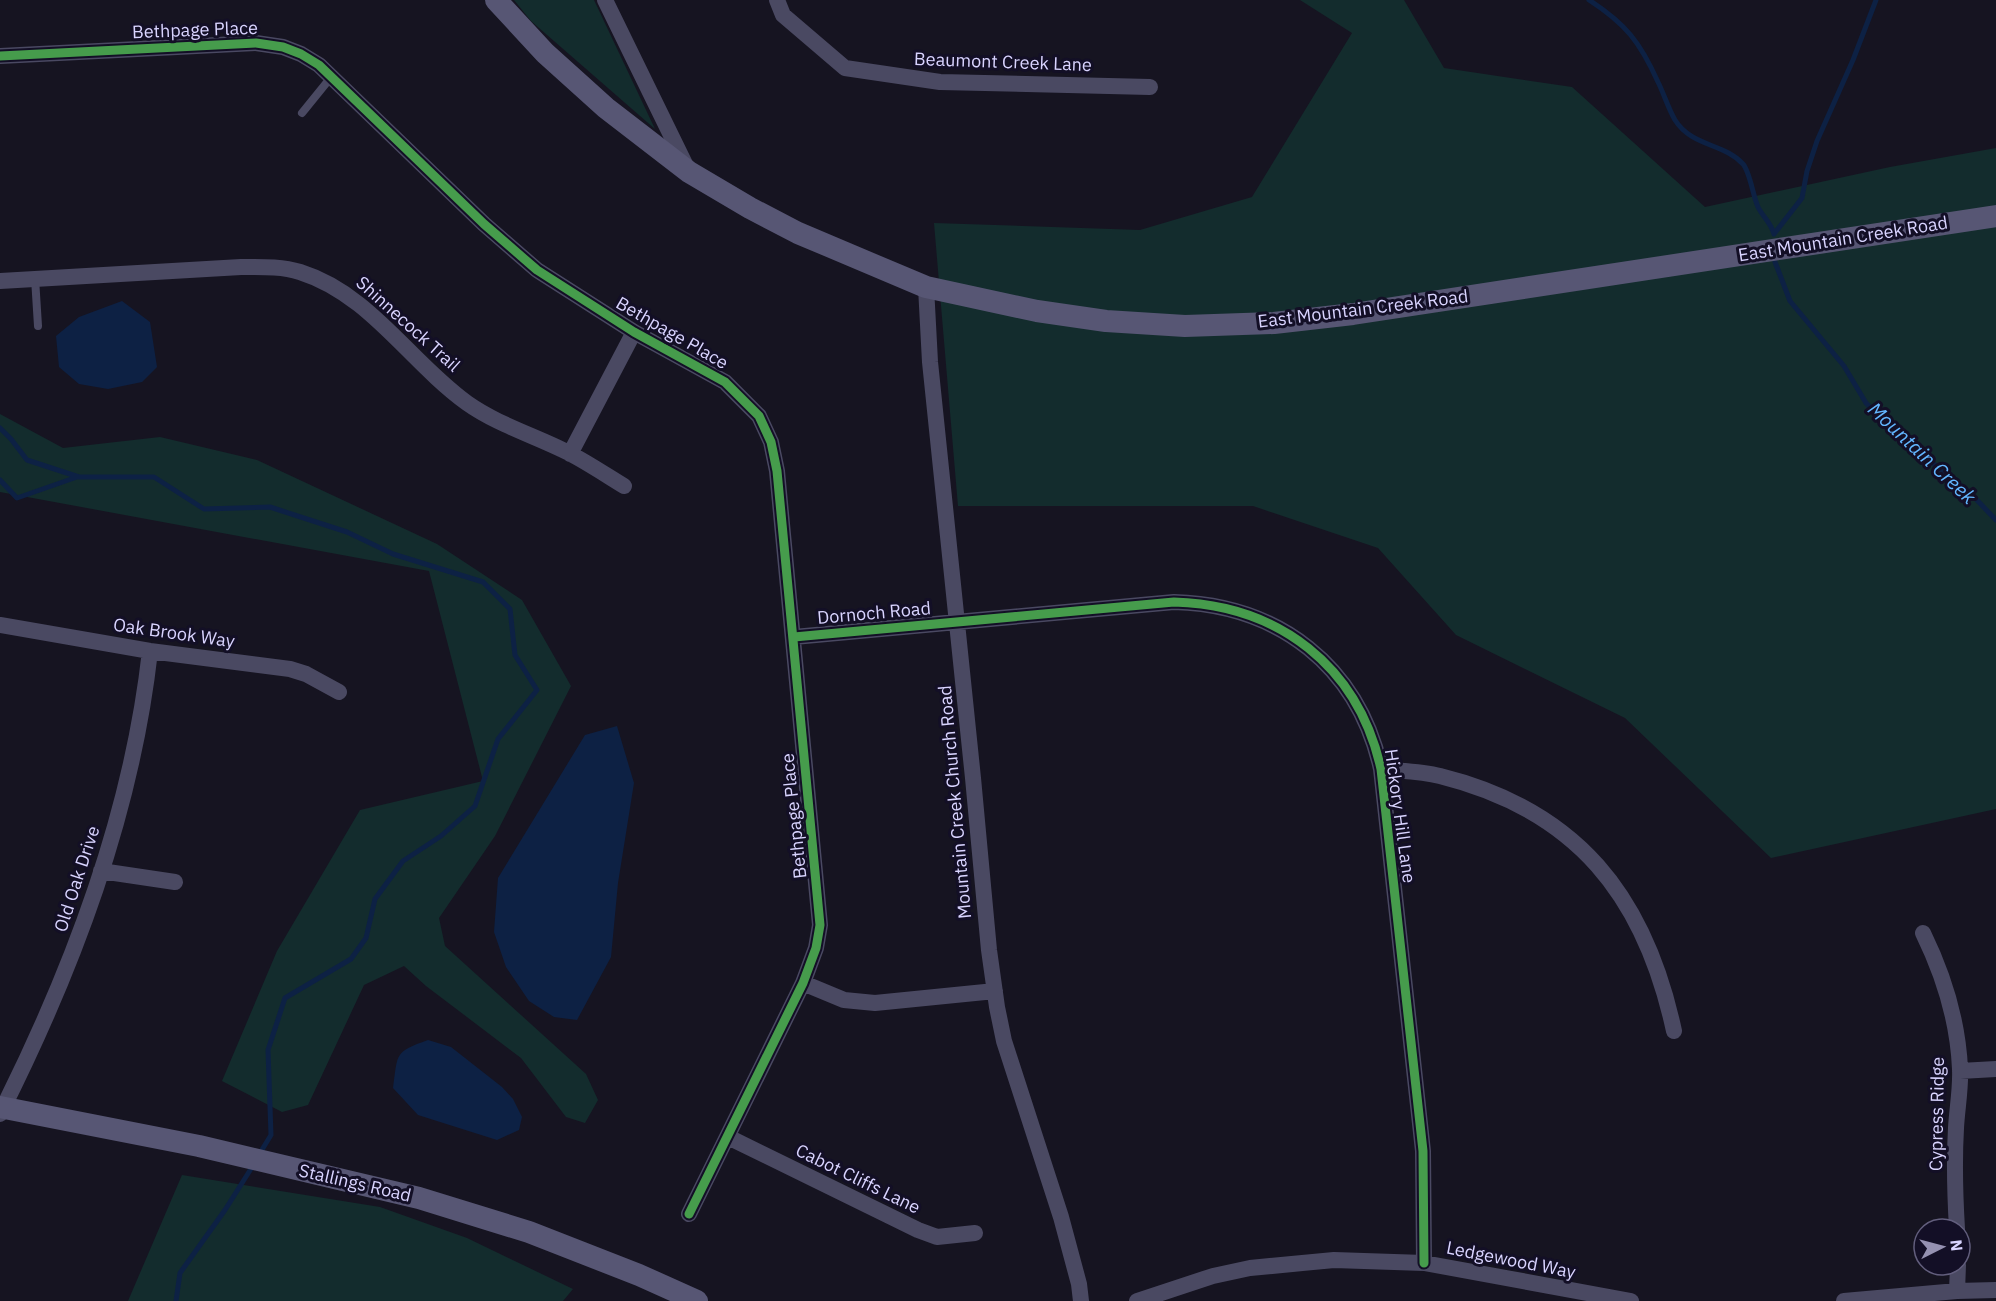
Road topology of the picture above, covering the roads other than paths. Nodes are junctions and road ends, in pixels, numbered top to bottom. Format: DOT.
graph roads {
  1 [pos="496,0"];
  2 [pos="605,0"];
  3 [pos="777,0"];
  4 [pos="0,56"];
  5 [pos="332,76"];
  6 [pos="1150,87"];
  7 [pos="302,113"];
  8 [pos="689,172"];
  9 [pos="1996,216"];
  10 [pos="35,278"];
  11 [pos="0,281"];
  12 [pos="926,287"];
  13 [pos="38,326"];
  14 [pos="634,332"];
  15 [pos="570,454"];
  16 [pos="624,486"];
  17 [pos="957,621"];
  18 [pos="0,625"];
  19 [pos="794,637"];
  20 [pos="150,651"];
  21 [pos="339,692"];
  22 [pos="1381,769"];
  23 [pos="101,871"];
  24 [pos="175,882"];
  25 [pos="1923,933"];
  26 [pos="803,983"];
  27 [pos="995,991"];
  28 [pos="1674,1030"];
  29 [pos="1996,1069"];
  30 [pos="1960,1071"];
  31 [pos="1,1109"];
  32 [pos="728,1137"];
  33 [pos="689,1214"];
  34 [pos="1956,1217"];
  35 [pos="975,1233"];
  36 [pos="1424,1263"];
  37 [pos="1958,1277"];
  38 [pos="1996,1290"];
  39 [pos="1957,1291"];
  40 [pos="698,1301"];
  41 [pos="1081,1301"];
  42 [pos="1137,1301"];
  43 [pos="1631,1301"];
  44 [pos="1844,1301"];
  1 -- 8 [label="main road, East Mountain Creek Road"];
  2 -- 8 [label="street"];
  3 -- 6 [label="street, Beaumont Creek Lane"];
  4 -- 5 [label="street, Bethpage Place"];
  5 -- 7 [label="lane"];
  5 -- 14 [label="street, Bethpage Place"];
  8 -- 12 [label="main road, East Mountain Creek Road"];
  9 -- 12 [label="main road, East Mountain Creek Road"];
  10 -- 11 [label="street, Shinnecock Trail"];
  10 -- 13 [label="lane"];
  10 -- 15 [label="street, Shinnecock Trail"];
  12 -- 17 [label="street, Mountain Creek Church Road"];
  14 -- 15 [label="street"];
  14 -- 19 [label="street, Bethpage Place"];
  15 -- 16 [label="street, Shinnecock Trail"];
  17 -- 19 [label="street, Dornoch Road"];
  17 -- 22 [label="street, Hickory Hill Lane"];
  17 -- 27 [label="street, Mountain Creek Church Road"];
  18 -- 20 [label="street, Oak Brook Way"];
  19 -- 26 [label="street, Bethpage Place"];
  20 -- 21 [label="street, Oak Brook Way"];
  20 -- 23 [label="street, Old Oak Drive"];
  22 -- 28 [label="street"];
  22 -- 36 [label="street, Hickory Hill Lane"];
  23 -- 24 [label="street"];
  23 -- 31 [label="street, Old Oak Drive"];
  25 -- 30 [label="street, Cypress Ridge"];
  26 -- 27 [label="street"];
  26 -- 32 [label="street, Bethpage Place"];
  27 -- 41 [label="street, Mountain Creek Church Road"];
  29 -- 30 [label="street"];
  30 -- 34 [label="street, Cypress Ridge"];
  31 -- 40 [label="main road, Stallings Road"];
  32 -- 33 [label="street, Bethpage Place"];
  32 -- 35 [label="street, Cabot Cliffs Lane"];
  36 -- 42 [label="street, Ledgewood Way"];
  36 -- 43 [label="street, Ledgewood Way"];
  37 -- 39 [label="street"];
  38 -- 39 [label="street"];
  39 -- 44 [label="street"];
}
